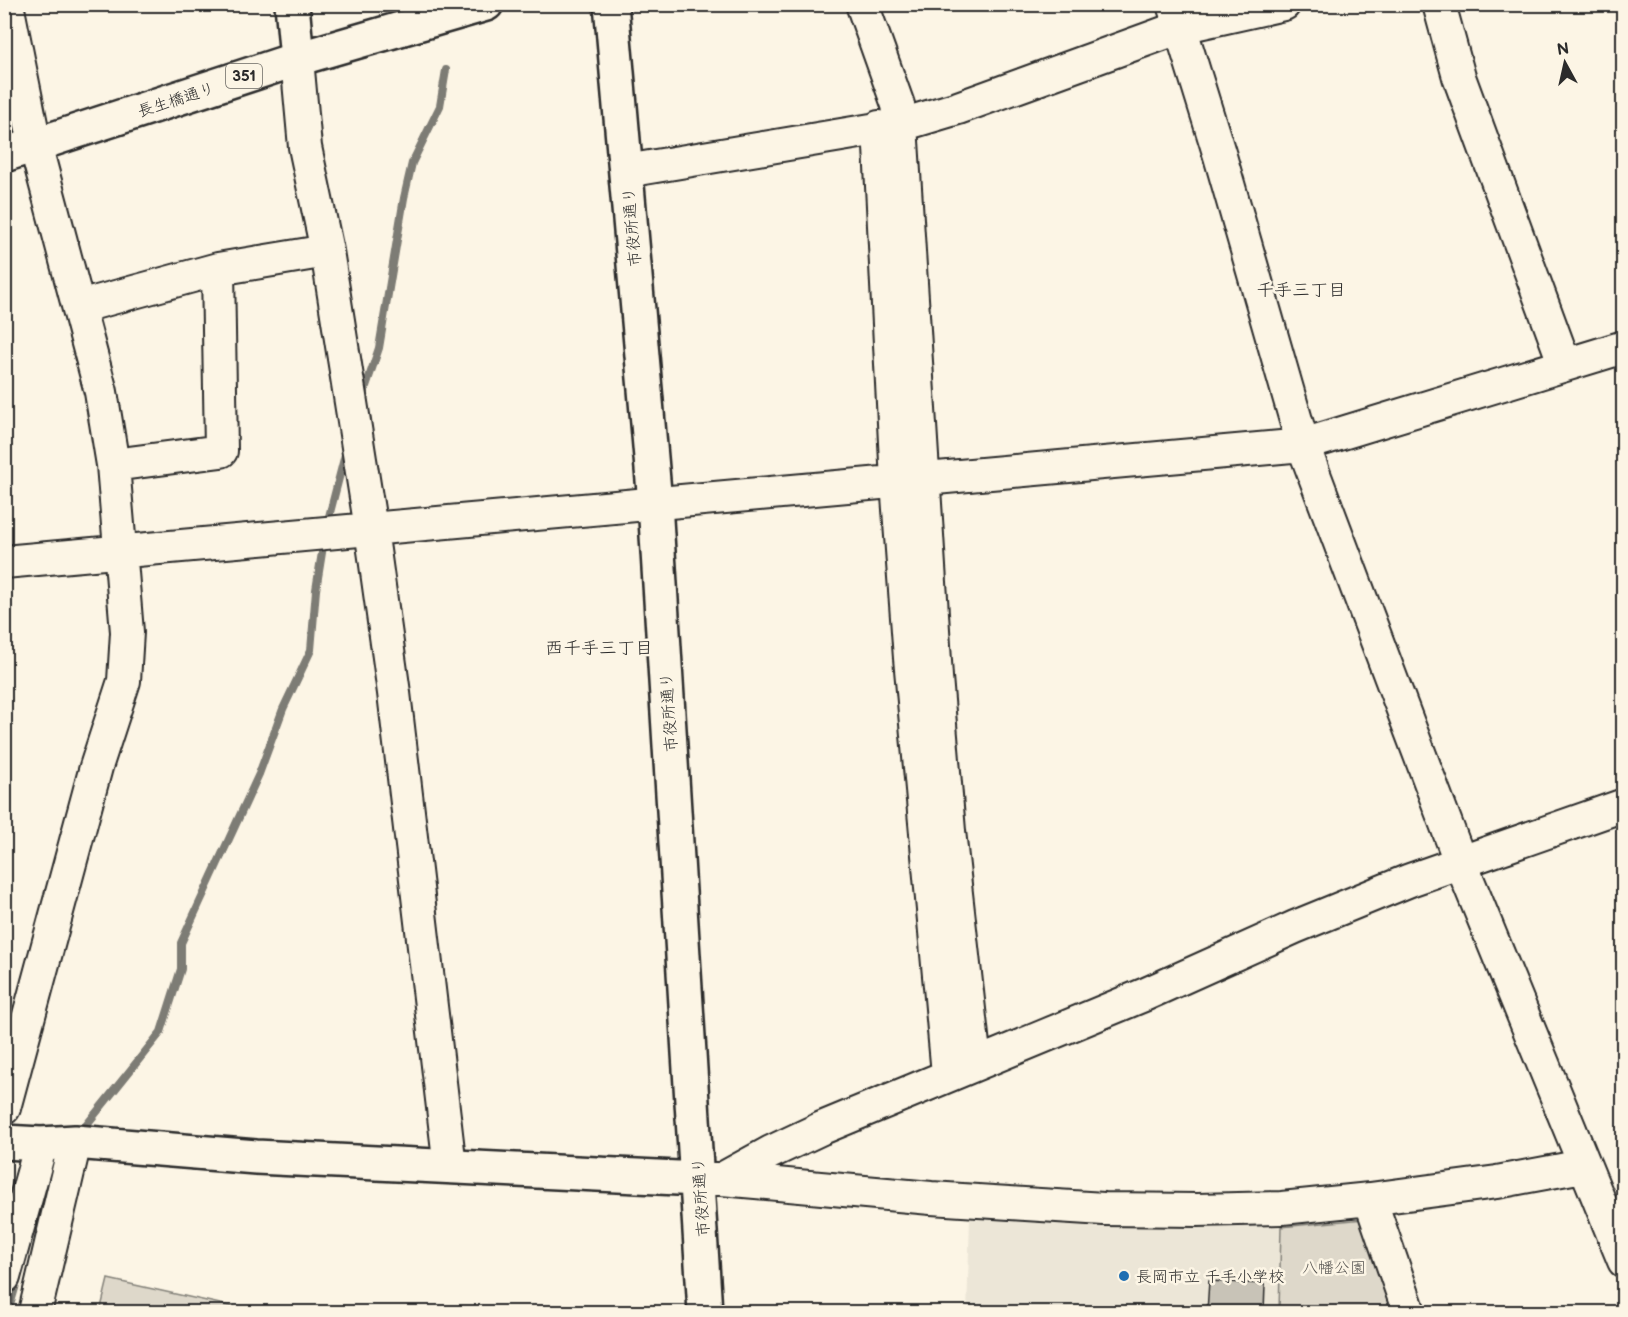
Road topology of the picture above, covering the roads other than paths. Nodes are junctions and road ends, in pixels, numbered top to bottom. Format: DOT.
graph roads {
  1 [pos="7,4"];
  2 [pos="292,4"];
  3 [pos="486,4"];
  4 [pos="611,4"];
  5 [pos="862,4"];
  6 [pos="1284,4"];
  7 [pos="1439,4"];
  8 [pos="1177,16"];
  9 [pos="297,59"];
  10 [pos="890,126"];
  11 [pos="35,144"];
  12 [pos="4,155"];
  13 [pos="626,171"];
  14 [pos="327,251"];
  15 [pos="218,269"];
  16 [pos="79,307"];
  17 [pos="1623,348"];
  18 [pos="1566,365"];
  19 [pos="1303,445"];
  20 [pos="113,465"];
  21 [pos="911,481"];
  22 [pos="655,503"];
  23 [pos="371,529"];
  24 [pos="122,553"];
  25 [pos="4,562"];
  26 [pos="1623,805"];
  27 [pos="1460,861"];
  28 [pos="962,1069"];
  29 [pos="4,1108"];
  30 [pos="4,1142"];
  31 [pos="75,1142"];
  32 [pos="40,1144"];
  33 [pos="1583,1166"];
  34 [pos="450,1167"];
  35 [pos="710,1179"];
  36 [pos="1370,1199"];
  37 [pos="1623,1261"];
  38 [pos="4,1277"];
  39 [pos="35,1312"];
  40 [pos="705,1312"];
  41 [pos="1409,1312"];
  1 -- 11 [label="street"];
  2 -- 9 [label="main road"];
  3 -- 9 [label="main road, 長生橋通り / 351"];
  4 -- 13 [label="main road, 市役所通り"];
  5 -- 10 [label="street"];
  6 -- 8 [label="street"];
  7 -- 18 [label="street"];
  8 -- 10 [label="street"];
  8 -- 19 [label="street"];
  9 -- 11 [label="main road, 長生橋通り / 351"];
  9 -- 14 [label="street"];
  10 -- 13 [label="street"];
  10 -- 21 [label="street"];
  11 -- 12 [label="main road, 長生橋通り / 351"];
  11 -- 16 [label="street"];
  13 -- 22 [label="main road, 市役所通り"];
  14 -- 15 [label="street"];
  14 -- 23 [label="street"];
  15 -- 16 [label="street"];
  15 -- 20 [label="street"];
  16 -- 20 [label="street"];
  17 -- 18 [label="street"];
  18 -- 19 [label="street"];
  19 -- 21 [label="street"];
  19 -- 27 [label="street"];
  20 -- 24 [label="street"];
  21 -- 22 [label="street"];
  21 -- 28 [label="street"];
  22 -- 23 [label="street"];
  22 -- 35 [label="main road, 市役所通り"];
  23 -- 24 [label="street"];
  23 -- 34 [label="street"];
  24 -- 25 [label="street"];
  24 -- 29 [label="street"];
  26 -- 27 [label="street"];
  27 -- 28 [label="street"];
  27 -- 33 [label="street"];
  28 -- 35 [label="street"];
  30 -- 32 [label="main road"];
  31 -- 32 [label="main road"];
  31 -- 34 [label="main road"];
  31 -- 39 [label="street"];
  32 -- 38 [label="street"];
  33 -- 36 [label="street"];
  33 -- 37 [label="street"];
  34 -- 35 [label="main road"];
  35 -- 36 [label="street"];
  35 -- 40 [label="main road, 市役所通り"];
  36 -- 41 [label="street"];
}
